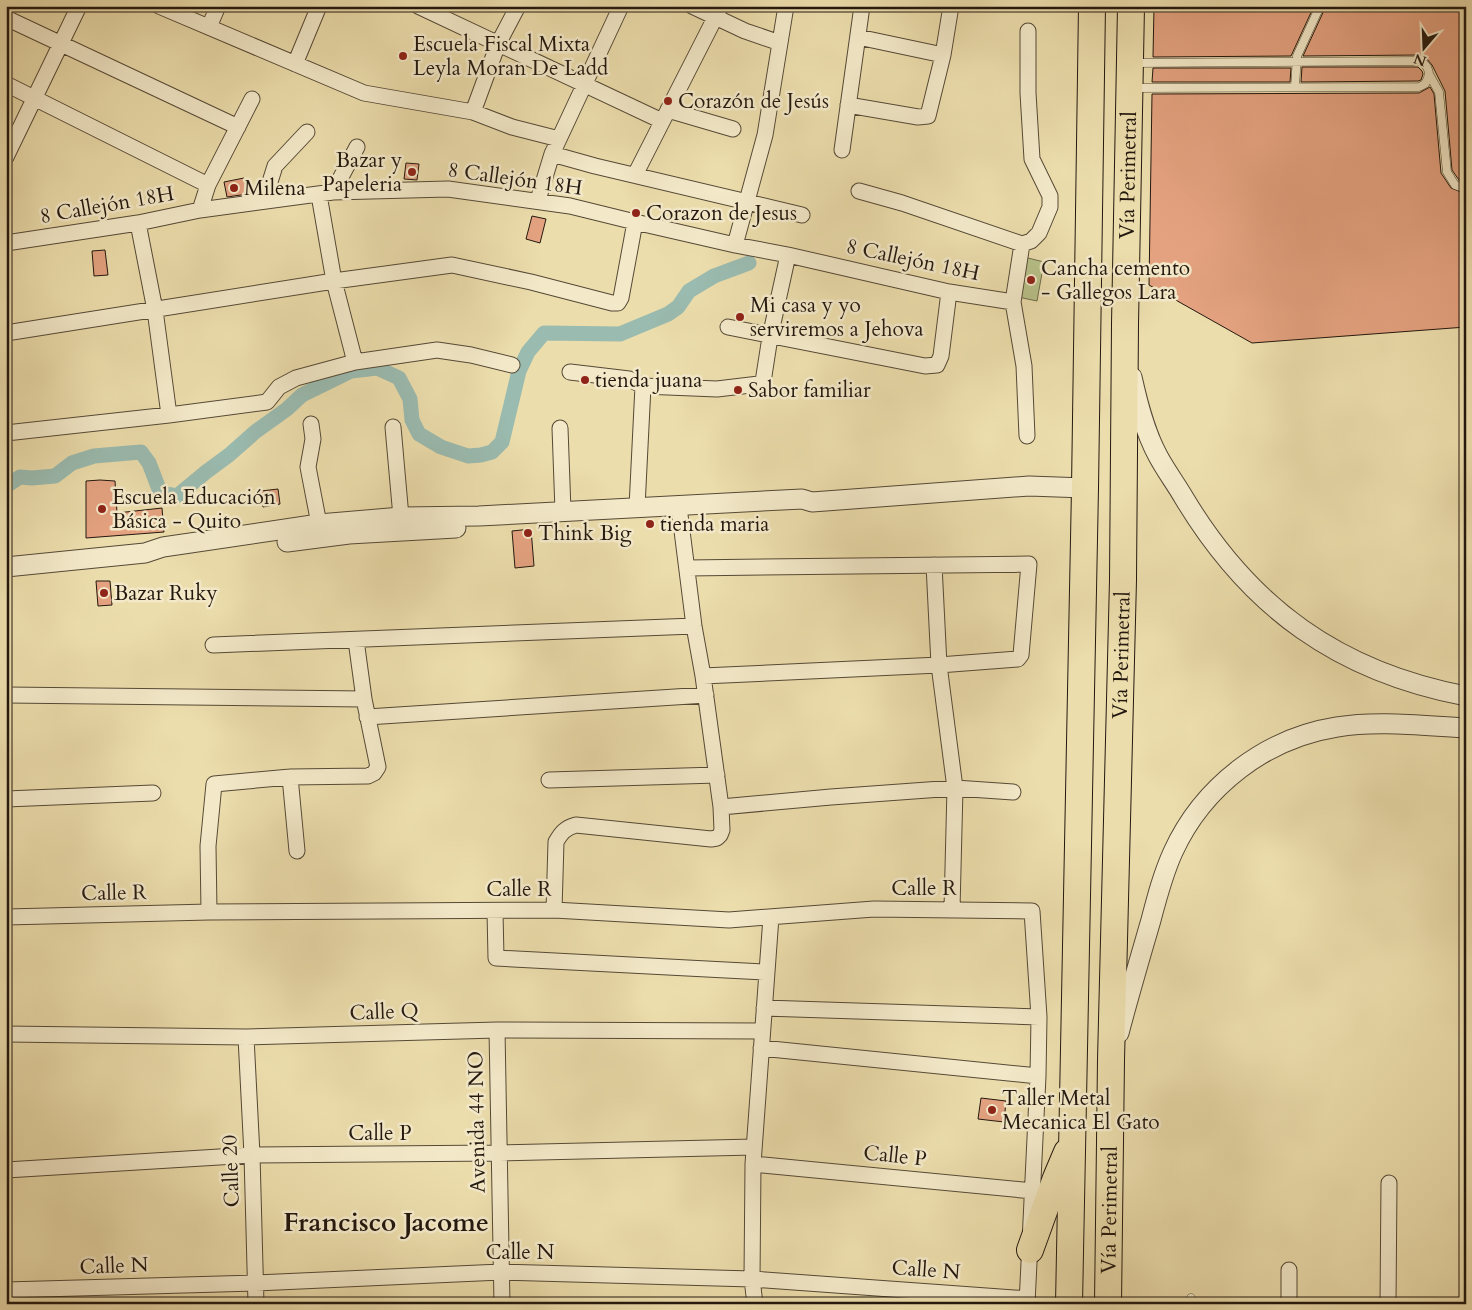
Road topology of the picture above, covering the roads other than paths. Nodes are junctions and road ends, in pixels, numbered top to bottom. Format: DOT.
graph roads {
  1 [pos="79,6"];
  2 [pos="159,6"];
  3 [pos="218,6"];
  4 [pos="319,6"];
  5 [pos="518,6"];
  6 [pos="620,6"];
  7 [pos="692,6"];
  8 [pos="786,6"];
  9 [pos="862,6"];
  10 [pos="951,6"];
  11 [pos="1092,6"];
  12 [pos="1130,6"];
  13 [pos="1320,6"];
  14 [pos="420,7"];
  15 [pos="719,12"];
  16 [pos="6,18"];
  17 [pos="209,27"];
  18 [pos="1028,31"];
  19 [pos="858,37"];
  20 [pos="61,43"];
  21 [pos="780,43"];
  22 [pos="498,44"];
  23 [pos="943,55"];
  24 [pos="1296,62"];
  25 [pos="295,64"];
  26 [pos="1429,74"];
  27 [pos="1129,76"];
  28 [pos="6,84"];
  29 [pos="584,84"];
  30 [pos="1295,87"];
  31 [pos="35,98"];
  32 [pos="252,99"];
  33 [pos="848,105"];
  34 [pos="473,112"];
  35 [pos="665,115"];
  36 [pos="238,126"];
  37 [pos="733,129"];
  38 [pos="307,132"];
  39 [pos="559,139"];
  40 [pos="358,147"];
  41 [pos="842,150"];
  42 [pos="552,154"];
  43 [pos="6,157"];
  44 [pos="635,175"];
  45 [pos="208,185"];
  46 [pos="1466,189"];
  47 [pos="859,191"];
  48 [pos="326,193"];
  49 [pos="538,200"];
  50 [pos="264,201"];
  51 [pos="747,202"];
  52 [pos="200,210"];
  53 [pos="802,215"];
  54 [pos="635,222"];
  55 [pos="138,223"];
  56 [pos="6,243"];
  57 [pos="1022,244"];
  58 [pos="736,245"];
  59 [pos="788,255"];
  60 [pos="334,281"];
  61 [pos="949,292"];
  62 [pos="1013,302"];
  63 [pos="155,310"];
  64 [pos="1125,324"];
  65 [pos="728,327"];
  66 [pos="6,334"];
  67 [pos="770,337"];
  68 [pos="355,362"];
  69 [pos="512,365"];
  70 [pos="570,372"];
  71 [pos="643,386"];
  72 [pos="168,415"];
  73 [pos="311,424"];
  74 [pos="393,427"];
  75 [pos="560,428"];
  76 [pos="6,433"];
  77 [pos="1028,436"];
  78 [pos="1086,488"];
  79 [pos="812,502"];
  80 [pos="638,507"];
  81 [pos="563,510"];
  82 [pos="680,515"];
  83 [pos="401,517"];
  84 [pos="480,521"];
  85 [pos="319,524"];
  86 [pos="145,553"];
  87 [pos="934,565"];
  88 [pos="6,568"];
  89 [pos="687,568"];
  90 [pos="694,626"];
  91 [pos="356,640"];
  92 [pos="213,645"];
  93 [pos="939,665"];
  94 [pos="704,676"];
  95 [pos="6,695"];
  96 [pos="706,695"];
  97 [pos="1466,696"];
  98 [pos="364,700"];
  99 [pos="367,717"];
  100 [pos="1466,728"];
  101 [pos="717,775"];
  102 [pos="290,777"];
  103 [pos="549,780"];
  104 [pos="955,788"];
  105 [pos="1013,792"];
  106 [pos="153,793"];
  107 [pos="6,799"];
  108 [pos="721,808"];
  109 [pos="297,851"];
  110 [pos="952,909"];
  111 [pos="554,910"];
  112 [pos="495,911"];
  113 [pos="209,912"];
  114 [pos="6,917"];
  115 [pos="771,917"];
  116 [pos="766,972"];
  117 [pos="764,1008"];
  118 [pos="1039,1017"];
  119 [pos="496,1030"];
  120 [pos="762,1031"];
  121 [pos="6,1034"];
  122 [pos="246,1037"];
  123 [pos="761,1048"];
  124 [pos="1111,1060"];
  125 [pos="1038,1076"];
  126 [pos="1072,1140"];
  127 [pos="754,1147"];
  128 [pos="499,1153"];
  129 [pos="252,1155"];
  130 [pos="753,1164"];
  131 [pos="6,1170"];
  132 [pos="1389,1183"];
  133 [pos="1032,1191"];
  134 [pos="1030,1250"];
  135 [pos="1289,1270"];
  136 [pos="501,1272"];
  137 [pos="752,1279"];
  138 [pos="256,1283"];
  139 [pos="6,1290"];
  140 [pos="1028,1301"];
  141 [pos="256,1304"];
  142 [pos="502,1304"];
  143 [pos="755,1304"];
  144 [pos="1069,1304"];
  145 [pos="1108,1304"];
  146 [pos="1289,1304"];
  147 [pos="1388,1304"];
  1 -- 20 [label="street"];
  2 -- 17 [label="street"];
  3 -- 17 [label="street"];
  4 -- 25 [label="street"];
  5 -- 22 [label="street"];
  6 -- 29 [label="street"];
  7 -- 15 [label="street"];
  8 -- 21 [label="street"];
  9 -- 19 [label="street"];
  10 -- 23 [label="street"];
  11 -- 78 [label="highway, Vía Perimetral"];
  12 -- 27 [label="highway, Vía Perimetral"];
  13 -- 24 [label="lane"];
  14 -- 22 [label="street"];
  15 -- 21 [label="street"];
  15 -- 35 [label="street"];
  16 -- 20 [label="street"];
  17 -- 25 [label="street"];
  18 -- 57 [label="street"];
  19 -- 23 [label="street"];
  19 -- 33 [label="street"];
  20 -- 31 [label="street"];
  20 -- 36 [label="street"];
  21 -- 51 [label="street"];
  22 -- 29 [label="street"];
  22 -- 34 [label="street"];
  23 -- 33 [label="street"];
  24 -- 26 [label="lane"];
  24 -- 27 [label="lane"];
  24 -- 30 [label="lane"];
  25 -- 34 [label="street"];
  26 -- 30 [label="lane"];
  26 -- 46 [label="lane"];
  27 -- 30 [label="lane"];
  27 -- 64 [label="highway, Vía Perimetral"];
  28 -- 31 [label="street"];
  29 -- 35 [label="street"];
  29 -- 39 [label="street"];
  31 -- 43 [label="street"];
  31 -- 45 [label="street"];
  32 -- 36 [label="street"];
  33 -- 41 [label="street"];
  34 -- 39 [label="street"];
  35 -- 37 [label="street"];
  35 -- 44 [label="street"];
  36 -- 45 [label="street"];
  38 -- 50 [label="street"];
  39 -- 42 [label="street"];
  40 -- 48 [label="street"];
  42 -- 44 [label="street"];
  42 -- 49 [label="street"];
  44 -- 51 [label="street"];
  45 -- 52 [label="street"];
  47 -- 57 [label="street"];
  48 -- 49 [label="street, 8 Callejón 18H"];
  48 -- 50 [label="street, 8 Callejón 18H"];
  48 -- 60 [label="street"];
  49 -- 54 [label="street, 8 Callejón 18H"];
  50 -- 52 [label="street, 8 Callejón 18H"];
  51 -- 53 [label="street"];
  51 -- 58 [label="street"];
  52 -- 55 [label="street, 8 Callejón 18H"];
  54 -- 58 [label="street, 8 Callejón 18H"];
  54 -- 60 [label="street"];
  55 -- 56 [label="street, 8 Callejón 18H"];
  55 -- 63 [label="street"];
  57 -- 62 [label="street"];
  58 -- 59 [label="street, 8 Callejón 18H"];
  59 -- 61 [label="street, 8 Callejón 18H"];
  59 -- 67 [label="street"];
  60 -- 63 [label="street"];
  60 -- 68 [label="street"];
  61 -- 62 [label="street, 8 Callejón 18H"];
  61 -- 67 [label="street"];
  62 -- 77 [label="street"];
  63 -- 66 [label="street"];
  63 -- 72 [label="street"];
  64 -- 97 [label="street"];
  64 -- 124 [label="highway, Vía Perimetral"];
  65 -- 67 [label="street"];
  67 -- 71 [label="street"];
  68 -- 69 [label="street"];
  68 -- 72 [label="street"];
  70 -- 71 [label="street"];
  71 -- 80 [label="street"];
  72 -- 76 [label="street"];
  73 -- 85 [label="street"];
  74 -- 83 [label="street"];
  75 -- 81 [label="street"];
  78 -- 79 [label="street"];
  78 -- 126 [label="highway, Vía Perimetral"];
  79 -- 80 [label="street"];
  79 -- 82 [label="street"];
  80 -- 81 [label="street"];
  81 -- 84 [label="street"];
  82 -- 84 [label="street"];
  82 -- 89 [label="street"];
  83 -- 84 [label="street"];
  83 -- 85 [label="street"];
  84 -- 86 [label="street"];
  85 -- 86 [label="street"];
  86 -- 88 [label="street"];
  87 -- 89 [label="street"];
  87 -- 93 [label="street"];
  87 -- 93 [label="street"];
  89 -- 90 [label="street"];
  90 -- 91 [label="street"];
  90 -- 94 [label="street"];
  91 -- 92 [label="street"];
  91 -- 98 [label="street"];
  93 -- 94 [label="street"];
  93 -- 104 [label="street"];
  94 -- 96 [label="street"];
  95 -- 98 [label="street"];
  96 -- 99 [label="street"];
  96 -- 101 [label="street"];
  98 -- 99 [label="street"];
  99 -- 102 [label="street"];
  100 -- 124 [label="street"];
  101 -- 103 [label="street"];
  101 -- 108 [label="street"];
  102 -- 109 [label="street"];
  102 -- 113 [label="street"];
  104 -- 105 [label="street"];
  104 -- 108 [label="street"];
  104 -- 110 [label="street"];
  106 -- 107 [label="street"];
  108 -- 111 [label="street"];
  110 -- 115 [label="street, Calle R"];
  110 -- 118 [label="street, Calle R"];
  111 -- 112 [label="street, Calle R"];
  111 -- 115 [label="street, Calle R"];
  112 -- 113 [label="street, Calle R"];
  112 -- 116 [label="street"];
  113 -- 114 [label="street, Calle R"];
  115 -- 116 [label="street"];
  116 -- 117 [label="street"];
  117 -- 118 [label="street"];
  117 -- 120 [label="street"];
  118 -- 125 [label="street"];
  119 -- 120 [label="street, Calle Q"];
  119 -- 122 [label="street, Calle Q"];
  119 -- 128 [label="street, Avenida 44 NO"];
  120 -- 123 [label="street"];
  121 -- 122 [label="street, Calle Q"];
  122 -- 129 [label="street, Calle 20"];
  123 -- 125 [label="street"];
  123 -- 127 [label="street"];
  124 -- 145 [label="highway, Vía Perimetral"];
  125 -- 133 [label="street"];
  126 -- 134 [label="highway"];
  126 -- 144 [label="highway, Vía Perimetral"];
  127 -- 128 [label="street, Calle P"];
  127 -- 130 [label="street"];
  128 -- 129 [label="street, Calle P"];
  128 -- 136 [label="street, Avenida 44 NO"];
  129 -- 131 [label="street, Calle P"];
  129 -- 138 [label="street, Calle 20"];
  130 -- 133 [label="street, Calle P"];
  130 -- 137 [label="street"];
  132 -- 147 [label="street"];
  133 -- 134 [label="street"];
  134 -- 140 [label="street"];
  135 -- 146 [label="street"];
  136 -- 137 [label="street, Calle N"];
  136 -- 138 [label="street, Calle N"];
  136 -- 142 [label="street, Avenida 44 NO"];
  137 -- 140 [label="street, Calle N"];
  137 -- 143 [label="street"];
  138 -- 139 [label="street, Calle N"];
  138 -- 141 [label="street, Calle 20"];
}
